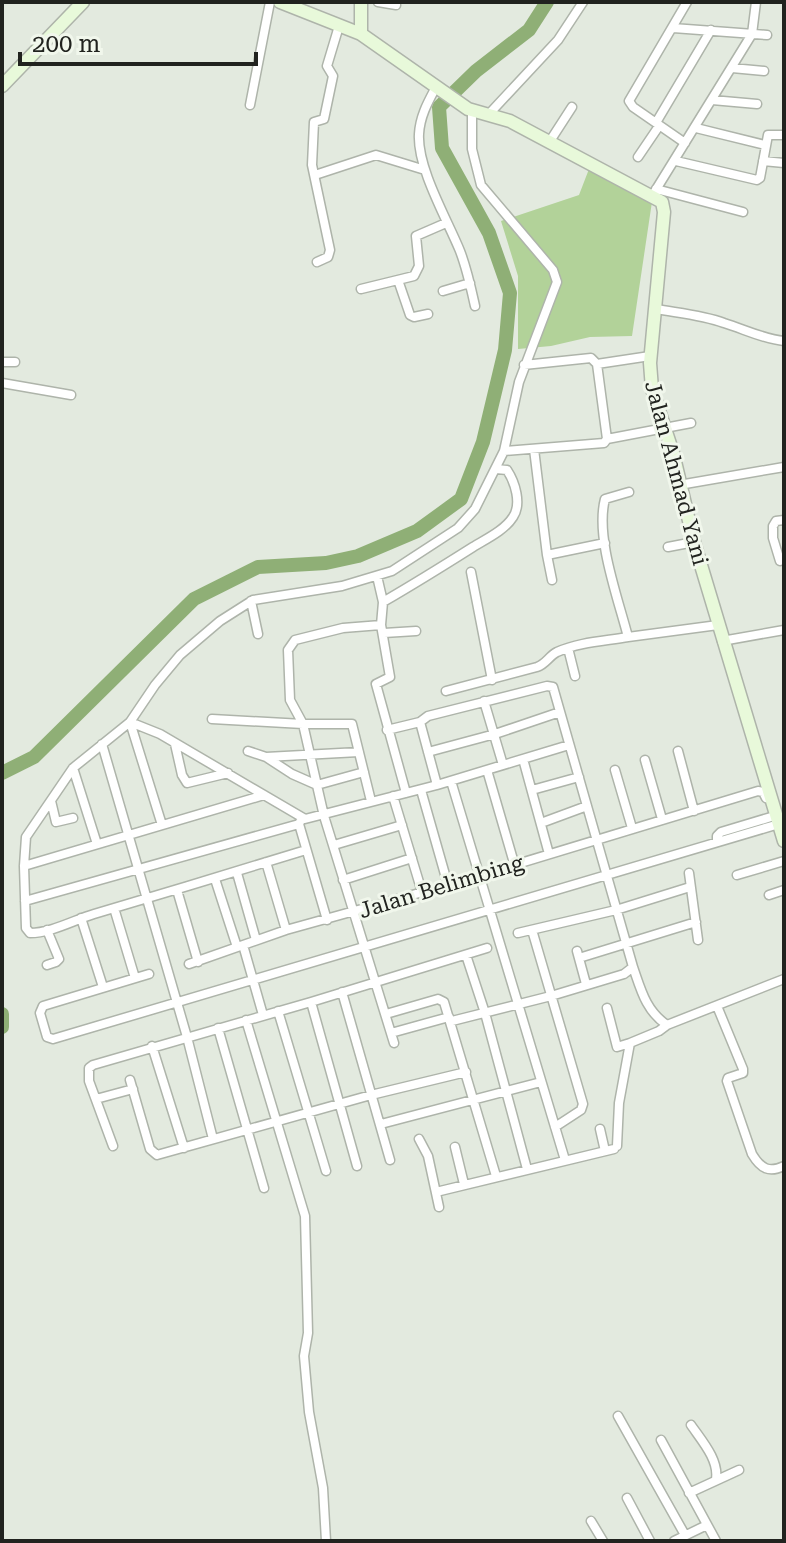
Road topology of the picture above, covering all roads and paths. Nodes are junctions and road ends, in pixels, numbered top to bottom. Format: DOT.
graph roads {
  1 [pos="83,2"];
  2 [pos="270,2"];
  3 [pos="280,2"];
  4 [pos="361,2"];
  5 [pos="378,2"];
  6 [pos="583,2"];
  7 [pos="687,2"];
  8 [pos="756,2"];
  9 [pos="396,5"];
  10 [pos="339,26"];
  11 [pos="673,28"];
  12 [pos="711,30"];
  13 [pos="361,34"];
  14 [pos="752,34"];
  15 [pos="767,35"];
  16 [pos="732,68"];
  17 [pos="764,71"];
  18 [pos="3,83"];
  19 [pos="439,89"];
  20 [pos="712,100"];
  21 [pos="757,104"];
  22 [pos="250,105"];
  23 [pos="572,107"];
  24 [pos="470,110"];
  25 [pos="489,114"];
  26 [pos="658,124"];
  27 [pos="696,128"];
  28 [pos="784,135"];
  29 [pos="550,141"];
  30 [pos="685,143"];
  31 [pos="765,145"];
  32 [pos="638,157"];
  33 [pos="676,161"];
  34 [pos="763,161"];
  35 [pos="784,163"];
  36 [pos="425,170"];
  37 [pos="315,175"];
  38 [pos="654,193"];
  39 [pos="743,212"];
  40 [pos="446,223"];
  41 [pos="317,262"];
  42 [pos="398,280"];
  43 [pos="470,283"];
  44 [pos="361,289"];
  45 [pos="443,291"];
  46 [pos="475,306"];
  47 [pos="656,309"];
  48 [pos="428,314"];
  49 [pos="784,341"];
  50 [pos="650,356"];
  51 [pos="2,362"];
  52 [pos="15,362"];
  53 [pos="597,364"];
  54 [pos="524,365"];
  55 [pos="2,383"];
  56 [pos="71,395"];
  57 [pos="691,423"];
  58 [pos="665,427"];
  59 [pos="607,439"];
  60 [pos="534,449"];
  61 [pos="504,451"];
  62 [pos="784,467"];
  63 [pos="496,469"];
  64 [pos="679,485"];
  65 [pos="629,492"];
  66 [pos="784,520"];
  67 [pos="694,542"];
  68 [pos="605,543"];
  69 [pos="668,547"];
  70 [pos="547,555"];
  71 [pos="780,561"];
  72 [pos="471,572"];
  73 [pos="377,576"];
  74 [pos="552,580"];
  75 [pos="251,601"];
  76 [pos="383,602"];
  77 [pos="718,625"];
  78 [pos="382,629"];
  79 [pos="784,630"];
  80 [pos="416,631"];
  81 [pos="258,634"];
  82 [pos="628,637"];
  83 [pos="722,641"];
  84 [pos="568,648"];
  85 [pos="575,676"];
  86 [pos="492,680"];
  87 [pos="446,691"];
  88 [pos="484,701"];
  89 [pos="560,712"];
  90 [pos="212,719"];
  91 [pos="130,722"];
  92 [pos="420,722"];
  93 [pos="303,724"];
  94 [pos="387,730"];
  95 [pos="495,734"];
  96 [pos="102,744"];
  97 [pos="175,744"];
  98 [pos="569,745"];
  99 [pos="248,751"];
  100 [pos="678,751"];
  101 [pos="359,752"];
  102 [pos="428,752"];
  103 [pos="309,755"];
  104 [pos="266,757"];
  105 [pos="523,759"];
  106 [pos="645,760"];
  107 [pos="503,765"];
  108 [pos="73,768"];
  109 [pos="487,770"];
  110 [pos="615,770"];
  111 [pos="364,772"];
  112 [pos="228,773"];
  113 [pos="579,777"];
  114 [pos="451,781"];
  115 [pos="317,785"];
  116 [pos="437,785"];
  117 [pos="421,790"];
  118 [pos="532,790"];
  119 [pos="406,793"];
  120 [pos="264,795"];
  121 [pos="393,796"];
  122 [pos="51,801"];
  123 [pos="371,801"];
  124 [pos="587,806"];
  125 [pos="694,811"];
  126 [pos="324,816"];
  127 [pos="73,818"];
  128 [pos="662,819"];
  129 [pos="300,821"];
  130 [pos="774,822"];
  131 [pos="541,823"];
  132 [pos="162,825"];
  133 [pos="402,825"];
  134 [pos="632,828"];
  135 [pos="127,835"];
  136 [pos="596,840"];
  137 [pos="784,841"];
  138 [pos="97,844"];
  139 [pos="334,845"];
  140 [pos="306,850"];
  141 [pos="549,854"];
  142 [pos="412,858"];
  143 [pos="784,861"];
  144 [pos="266,862"];
  145 [pos="514,863"];
  146 [pos="24,866"];
  147 [pos="137,869"];
  148 [pos="237,873"];
  149 [pos="689,873"];
  150 [pos="480,874"];
  151 [pos="737,875"];
  152 [pos="608,877"];
  153 [pos="215,879"];
  154 [pos="343,880"];
  155 [pos="448,885"];
  156 [pos="690,887"];
  157 [pos="177,890"];
  158 [pos="784,890"];
  159 [pos="422,892"];
  160 [pos="769,895"];
  161 [pos="147,898"];
  162 [pos="25,901"];
  163 [pos="114,908"];
  164 [pos="491,908"];
  165 [pos="616,910"];
  166 [pos="354,912"];
  167 [pos="81,918"];
  168 [pos="327,920"];
  169 [pos="696,922"];
  170 [pos="47,930"];
  171 [pos="286,930"];
  172 [pos="532,930"];
  173 [pos="518,933"];
  174 [pos="256,940"];
  175 [pos="698,940"];
  176 [pos="365,945"];
  177 [pos="626,945"];
  178 [pos="240,946"];
  179 [pos="487,948"];
  180 [pos="466,955"];
  181 [pos="47,965"];
  182 [pos="633,967"];
  183 [pos="149,974"];
  184 [pos="135,978"];
  185 [pos="252,979"];
  186 [pos="784,979"];
  187 [pos="377,981"];
  188 [pos="586,984"];
  189 [pos="103,987"];
  190 [pos="342,992"];
  191 [pos="551,996"];
  192 [pos="176,1002"];
  193 [pos="311,1002"];
  194 [pos="516,1003"];
  195 [pos="717,1006"];
  196 [pos="607,1008"];
  197 [pos="278,1011"];
  198 [pos="485,1013"];
  199 [pos="386,1014"];
  200 [pos="263,1015"];
  201 [pos="451,1019"];
  202 [pos="246,1020"];
  203 [pos="667,1025"];
  204 [pos="218,1028"];
  205 [pos="187,1037"];
  206 [pos="630,1043"];
  207 [pos="152,1046"];
  208 [pos="466,1072"];
  209 [pos="541,1082"];
  210 [pos="506,1091"];
  211 [pos="371,1095"];
  212 [pos="96,1099"];
  213 [pos="474,1101"];
  214 [pos="341,1103"];
  215 [pos="308,1112"];
  216 [pos="277,1121"];
  217 [pos="381,1124"];
  218 [pos="555,1127"];
  219 [pos="600,1129"];
  220 [pos="247,1130"];
  221 [pos="213,1139"];
  222 [pos="419,1139"];
  223 [pos="113,1146"];
  224 [pos="455,1147"];
  225 [pos="184,1148"];
  226 [pos="612,1148"];
  227 [pos="390,1160"];
  228 [pos="565,1160"];
  229 [pos="357,1166"];
  230 [pos="784,1166"];
  231 [pos="527,1169"];
  232 [pos="326,1171"];
  233 [pos="496,1176"];
  234 [pos="464,1184"];
  235 [pos="264,1188"];
  236 [pos="436,1192"];
  237 [pos="439,1207"];
  238 [pos="618,1416"];
  239 [pos="691,1425"];
  240 [pos="661,1440"];
  241 [pos="739,1470"];
  242 [pos="716,1479"];
  243 [pos="689,1493"];
  244 [pos="627,1498"];
  245 [pos="591,1521"];
  246 [pos="707,1525"];
  247 [pos="685,1535"];
  248 [pos="326,1541"];
  249 [pos="603,1541"];
  250 [pos="650,1541"];
  251 [pos="674,1541"];
  252 [pos="716,1541"];
  1 -- 18 [label="street"];
  2 -- 22 [label="street"];
  3 -- 10 [label="street"];
  4 -- 13 [label="street"];
  5 -- 9 [label="street"];
  6 -- 25 [label="street"];
  7 -- 11 [label="street"];
  8 -- 14 [label="street"];
  10 -- 13 [label="street"];
  10 -- 37 [label="street"];
  11 -- 12 [label="street"];
  11 -- 26 [label="street"];
  12 -- 14 [label="street"];
  12 -- 26 [label="street"];
  13 -- 19 [label="street"];
  14 -- 15 [label="street"];
  14 -- 16 [label="street"];
  16 -- 17 [label="street"];
  16 -- 20 [label="street"];
  19 -- 24 [label="street"];
  19 -- 36 [label="street"];
  20 -- 21 [label="street"];
  20 -- 27 [label="street"];
  23 -- 29 [label="street"];
  24 -- 25 [label="street"];
  24 -- 54 [label="street"];
  25 -- 29 [label="street"];
  26 -- 30 [label="street"];
  26 -- 32 [label="street"];
  27 -- 30 [label="street"];
  27 -- 31 [label="street"];
  28 -- 31 [label="street"];
  29 -- 38 [label="street"];
  30 -- 33 [label="street"];
  31 -- 34 [label="street"];
  33 -- 34 [label="street"];
  33 -- 38 [label="street"];
  34 -- 35 [label="street"];
  36 -- 37 [label="street"];
  36 -- 40 [label="street"];
  37 -- 41 [label="street"];
  38 -- 39 [label="street"];
  38 -- 47 [label="street, Jalan Ahmad Yani"];
  40 -- 42 [label="street"];
  40 -- 43 [label="street"];
  42 -- 44 [label="street"];
  42 -- 48 [label="street"];
  43 -- 45 [label="street"];
  43 -- 46 [label="street"];
  47 -- 49 [label="street"];
  47 -- 50 [label="street, Jalan Ahmad Yani"];
  50 -- 53 [label="street"];
  50 -- 58 [label="street, Jalan Ahmad Yani"];
  51 -- 52 [label="street"];
  53 -- 54 [label="street"];
  53 -- 59 [label="street"];
  54 -- 61 [label="street"];
  55 -- 56 [label="street"];
  57 -- 58 [label="street"];
  58 -- 59 [label="street"];
  58 -- 64 [label="street, Jalan Ahmad Yani"];
  59 -- 60 [label="street"];
  60 -- 61 [label="street"];
  60 -- 70 [label="street"];
  61 -- 63 [label="street"];
  62 -- 64 [label="street"];
  63 -- 73 [label="street"];
  63 -- 76 [label="street"];
  64 -- 67 [label="street, Jalan Ahmad Yani"];
  65 -- 68 [label="street"];
  66 -- 71 [label="street"];
  67 -- 69 [label="street"];
  67 -- 77 [label="street, Jalan Ahmad Yani"];
  68 -- 70 [label="street"];
  68 -- 82 [label="street"];
  70 -- 74 [label="street"];
  72 -- 86 [label="street"];
  73 -- 75 [label="street"];
  73 -- 76 [label="street"];
  75 -- 81 [label="street"];
  75 -- 91 [label="street"];
  76 -- 78 [label="street"];
  77 -- 82 [label="street"];
  77 -- 83 [label="street, Jalan Ahmad Yani"];
  78 -- 80 [label="street"];
  78 -- 93 [label="street"];
  78 -- 94 [label="street"];
  79 -- 83 [label="street"];
  82 -- 84 [label="street"];
  83 -- 130 [label="street, Jalan Ahmad Yani"];
  84 -- 85 [label="street"];
  84 -- 86 [label="street"];
  86 -- 87 [label="street"];
  88 -- 89 [label="street"];
  88 -- 92 [label="street"];
  88 -- 95 [label="street"];
  89 -- 95 [label="street"];
  89 -- 98 [label="street"];
  90 -- 93 [label="street"];
  91 -- 96 [label="street"];
  91 -- 97 [label="street"];
  91 -- 132 [label="street"];
  92 -- 94 [label="street"];
  92 -- 102 [label="street"];
  93 -- 101 [label="street"];
  93 -- 103 [label="street"];
  94 -- 119 [label="street"];
  95 -- 102 [label="street"];
  95 -- 107 [label="street"];
  96 -- 108 [label="street"];
  96 -- 135 [label="street"];
  97 -- 112 [label="street"];
  97 -- 112 [label="street"];
  98 -- 105 [label="street"];
  98 -- 113 [label="street"];
  99 -- 104 [label="street"];
  100 -- 125 [label="street"];
  101 -- 103 [label="street"];
  101 -- 111 [label="street"];
  102 -- 116 [label="street"];
  103 -- 104 [label="street"];
  103 -- 115 [label="street"];
  104 -- 115 [label="street"];
  105 -- 107 [label="street"];
  105 -- 118 [label="street"];
  106 -- 128 [label="street"];
  107 -- 109 [label="street"];
  108 -- 122 [label="street"];
  108 -- 138 [label="street"];
  109 -- 114 [label="street"];
  109 -- 145 [label="street"];
  110 -- 134 [label="street"];
  111 -- 115 [label="street"];
  111 -- 123 [label="street"];
  112 -- 120 [label="street"];
  113 -- 118 [label="street"];
  113 -- 124 [label="street"];
  114 -- 116 [label="street"];
  114 -- 150 [label="street"];
  115 -- 126 [label="street"];
  116 -- 117 [label="street"];
  117 -- 119 [label="street"];
  117 -- 155 [label="street"];
  118 -- 131 [label="street"];
  119 -- 121 [label="street"];
  120 -- 129 [label="street"];
  120 -- 132 [label="street"];
  121 -- 123 [label="street"];
  121 -- 133 [label="street"];
  122 -- 127 [label="street"];
  122 -- 146 [label="street"];
  123 -- 126 [label="street"];
  124 -- 131 [label="street"];
  124 -- 136 [label="street"];
  125 -- 128 [label="street, Jalan Belimbing"];
  125 -- 130 [label="street, Jalan Belimbing"];
  126 -- 129 [label="street"];
  126 -- 139 [label="street"];
  128 -- 134 [label="street, Jalan Belimbing"];
  129 -- 140 [label="street"];
  129 -- 147 [label="street"];
  130 -- 137 [label="street, Jalan Ahmad Yani"];
  130 -- 152 [label="street"];
  131 -- 141 [label="street"];
  132 -- 135 [label="street"];
  133 -- 139 [label="street"];
  133 -- 142 [label="street"];
  134 -- 136 [label="street, Jalan Belimbing"];
  135 -- 138 [label="street"];
  135 -- 147 [label="street"];
  136 -- 141 [label="street, Jalan Belimbing"];
  136 -- 152 [label="street"];
  138 -- 146 [label="street"];
  139 -- 154 [label="street"];
  140 -- 144 [label="street"];
  140 -- 168 [label="street"];
  141 -- 145 [label="street, Jalan Belimbing"];
  142 -- 154 [label="street"];
  142 -- 159 [label="street"];
  143 -- 151 [label="street"];
  144 -- 148 [label="street"];
  144 -- 171 [label="street"];
  145 -- 150 [label="street, Jalan Belimbing"];
  146 -- 162 [label="street"];
  147 -- 161 [label="street"];
  147 -- 162 [label="street"];
  148 -- 153 [label="street"];
  148 -- 174 [label="street"];
  149 -- 156 [label="street"];
  150 -- 155 [label="street, Jalan Belimbing"];
  150 -- 164 [label="street"];
  152 -- 164 [label="street"];
  152 -- 165 [label="street"];
  153 -- 157 [label="street"];
  153 -- 178 [label="street"];
  154 -- 166 [label="street"];
  155 -- 159 [label="street, Jalan Belimbing"];
  156 -- 165 [label="street"];
  156 -- 169 [label="street"];
  157 -- 161 [label="street"];
  157 -- 178 [label="street, Jalan Belimbing"];
  158 -- 160 [label="street"];
  159 -- 166 [label="street, Jalan Belimbing"];
  161 -- 163 [label="street"];
  161 -- 192 [label="street"];
  162 -- 170 [label="street"];
  163 -- 167 [label="street"];
  163 -- 184 [label="street"];
  164 -- 176 [label="street"];
  164 -- 194 [label="street"];
  165 -- 172 [label="street"];
  165 -- 177 [label="street"];
  166 -- 168 [label="street, Jalan Belimbing"];
  166 -- 176 [label="street"];
  167 -- 170 [label="street"];
  167 -- 189 [label="street"];
  168 -- 171 [label="street, Jalan Belimbing"];
  169 -- 175 [label="street"];
  169 -- 177 [label="street"];
  170 -- 181 [label="street"];
  171 -- 174 [label="street, Jalan Belimbing"];
  172 -- 173 [label="street"];
  172 -- 191 [label="street"];
  174 -- 178 [label="street, Jalan Belimbing"];
  176 -- 185 [label="street"];
  176 -- 187 [label="street"];
  177 -- 182 [label="street"];
  177 -- 188 [label="street"];
  178 -- 185 [label="street"];
  179 -- 180 [label="street"];
  180 -- 187 [label="street"];
  180 -- 198 [label="street"];
  182 -- 188 [label="street"];
  182 -- 203 [label="street"];
  183 -- 184 [label="street"];
  184 -- 189 [label="street"];
  185 -- 192 [label="street"];
  185 -- 200 [label="street"];
  186 -- 195 [label="street"];
  187 -- 190 [label="street"];
  187 -- 199 [label="street"];
  188 -- 191 [label="street"];
  189 -- 192 [label="street"];
  190 -- 193 [label="street"];
  190 -- 211 [label="street"];
  191 -- 194 [label="street"];
  191 -- 218 [label="street"];
  192 -- 205 [label="street"];
  193 -- 197 [label="street"];
  193 -- 214 [label="street"];
  194 -- 198 [label="street"];
  194 -- 209 [label="street"];
  195 -- 203 [label="street"];
  195 -- 230 [label="street"];
  196 -- 206 [label="street"];
  197 -- 200 [label="street"];
  197 -- 215 [label="street"];
  198 -- 201 [label="street"];
  198 -- 210 [label="street"];
  199 -- 201 [label="street"];
  199 -- 201 [label="street"];
  200 -- 202 [label="street"];
  201 -- 208 [label="street"];
  202 -- 204 [label="street"];
  202 -- 216 [label="street"];
  203 -- 206 [label="street"];
  204 -- 205 [label="street"];
  204 -- 220 [label="street"];
  205 -- 207 [label="street"];
  205 -- 221 [label="street"];
  206 -- 226 [label="street"];
  207 -- 212 [label="street"];
  207 -- 225 [label="street"];
  208 -- 211 [label="street"];
  208 -- 213 [label="street"];
  209 -- 210 [label="street"];
  209 -- 218 [label="street"];
  210 -- 213 [label="street"];
  210 -- 231 [label="street"];
  211 -- 214 [label="street"];
  211 -- 217 [label="street"];
  212 -- 223 [label="street"];
  212 -- 225 [label="street"];
  213 -- 217 [label="street"];
  213 -- 233 [label="street"];
  214 -- 215 [label="street"];
  214 -- 229 [label="street"];
  215 -- 216 [label="street"];
  215 -- 232 [label="street"];
  216 -- 220 [label="street"];
  216 -- 248 [label="street"];
  217 -- 227 [label="street"];
  218 -- 228 [label="street"];
  219 -- 226 [label="street"];
  220 -- 221 [label="street"];
  220 -- 235 [label="street"];
  221 -- 225 [label="street"];
  222 -- 236 [label="street"];
  224 -- 234 [label="street"];
  226 -- 228 [label="street"];
  228 -- 231 [label="street"];
  231 -- 233 [label="street"];
  233 -- 234 [label="street"];
  234 -- 236 [label="street"];
  236 -- 237 [label="street"];
  238 -- 247 [label="street"];
  239 -- 242 [label="street"];
  240 -- 243 [label="street"];
  241 -- 242 [label="street"];
  242 -- 243 [label="street"];
  243 -- 246 [label="street"];
  244 -- 250 [label="street"];
  245 -- 249 [label="street"];
  246 -- 247 [label="street"];
  246 -- 252 [label="street"];
  247 -- 251 [label="street"];
}
